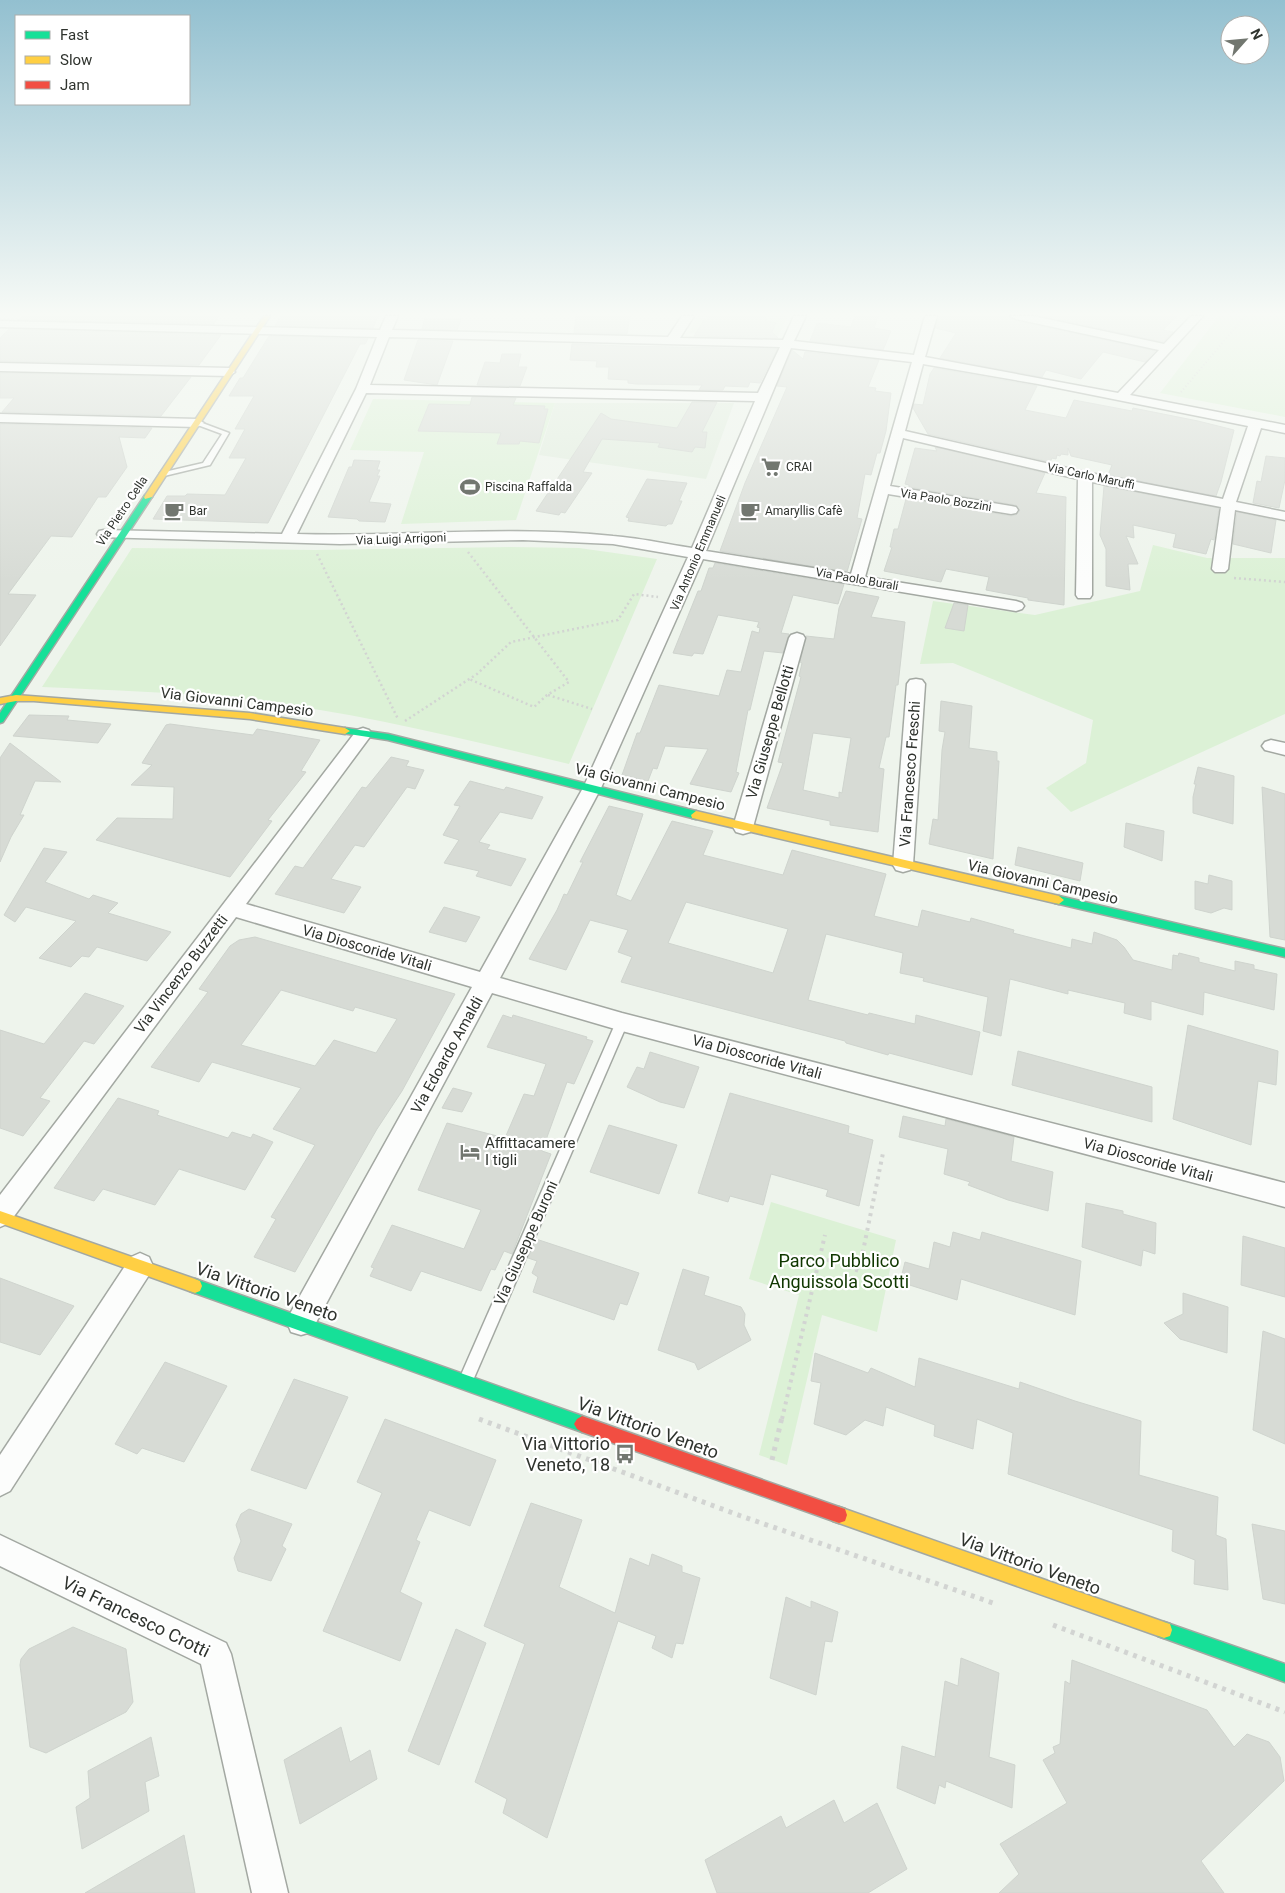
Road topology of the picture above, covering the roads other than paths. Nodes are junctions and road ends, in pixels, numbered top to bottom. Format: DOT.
graph roads {
  1 [pos="208,404"];
  2 [pos="354,404"];
  3 [pos="760,404"];
  4 [pos="906,404"];
  5 [pos="1159,404"];
  6 [pos="190,408"];
  7 [pos="0,418"];
  8 [pos="180,422"];
  9 [pos="197,423"];
  10 [pos="1256,423"];
  11 [pos="1285,429"];
  12 [pos="898,433"];
  13 [pos="169,438"];
  14 [pos="163,475"];
  15 [pos="1086,476"];
  16 [pos="882,490"];
  17 [pos="1228,504"];
  18 [pos="1011,510"];
  19 [pos="1285,516"];
  20 [pos="104,534"];
  21 [pos="122,534"];
  22 [pos="287,539"];
  23 [pos="698,552"];
  24 [pos="1220,569"];
  25 [pos="857,579"];
  26 [pos="1084,595"];
  27 [pos="1016,606"];
  28 [pos="796,638"];
  29 [pos="916,684"];
  30 [pos="16,698"];
  31 [pos="0,700"];
  32 [pos="0,720"];
  33 [pos="363,734"];
  34 [pos="592,788"];
  35 [pos="743,826"];
  36 [pos="903,865"];
  37 [pos="231,908"];
  38 [pos="1285,953"];
  39 [pos="486,984"];
  40 [pos="622,1022"];
  41 [pos="1285,1195"];
  42 [pos="0,1216"];
  43 [pos="140,1266"];
  44 [pos="301,1322"];
  45 [pos="465,1382"];
  46 [pos="0,1481"];
  47 [pos="0,1550"];
  48 [pos="1285,1673"];
  49 [pos="270,1893"];
  1 -- 9 [label="main road, Via Pietro Cella"];
  2 -- 22 [label="street"];
  3 -- 23 [label="street, Via Antonio Emmanueli"];
  4 -- 12 [label="street, Via Paolo Bozzini"];
  5 -- 10 [label="street"];
  6 -- 8 [label="main road"];
  7 -- 8 [label="street"];
  8 -- 9 [label="street"];
  8 -- 13 [label="main road"];
  9 -- 14 [label="main road, Via Pietro Cella"];
  9 -- 14 [label="lane"];
  10 -- 11 [label="street"];
  10 -- 17 [label="street"];
  12 -- 15 [label="street, Via Carlo Maruffi"];
  12 -- 16 [label="street, Via Paolo Bozzini"];
  14 -- 21 [label="main road, Via Pietro Cella"];
  15 -- 17 [label="street, Via Carlo Maruffi"];
  15 -- 26 [label="street"];
  16 -- 18 [label="street, Via Paolo Bozzini"];
  16 -- 25 [label="street, Via Paolo Bozzini"];
  17 -- 19 [label="street, Via Carlo Maruffi"];
  17 -- 24 [label="street"];
  20 -- 21 [label="street, Via Luigi Arrigoni"];
  21 -- 22 [label="street, Via Luigi Arrigoni"];
  21 -- 30 [label="main road, Via Pietro Cella"];
  22 -- 23 [label="street, Via Luigi Arrigoni"];
  23 -- 25 [label="street, Via Paolo Burali"];
  23 -- 34 [label="street, Via Antonio Emmanueli"];
  25 -- 27 [label="street, Via Paolo Burali"];
  28 -- 35 [label="street, Via Giuseppe Bellotti"];
  29 -- 36 [label="street, Via Francesco Freschi"];
  30 -- 31 [label="main road, Via Giovanni Campesio"];
  30 -- 32 [label="main road, Via Pietro Cella"];
  30 -- 33 [label="main road, Via Giovanni Campesio"];
  33 -- 34 [label="main road, Via Giovanni Campesio"];
  33 -- 37 [label="street, Via Vincenzo Buzzetti"];
  34 -- 35 [label="main road, Via Giovanni Campesio"];
  34 -- 39 [label="street, Via Edoardo Amaldi"];
  35 -- 36 [label="main road, Via Giovanni Campesio"];
  36 -- 38 [label="main road, Via Giovanni Campesio"];
  37 -- 39 [label="street, Via Dioscoride Vitali"];
  37 -- 42 [label="street, Via Vincenzo Buzzetti"];
  39 -- 40 [label="street, Via Dioscoride Vitali"];
  39 -- 44 [label="street, Via Edoardo Amaldi"];
  40 -- 41 [label="street, Via Dioscoride Vitali"];
  40 -- 45 [label="lane, Via Giuseppe Buroni"];
  42 -- 43 [label="main road, Via Vittorio Veneto"];
  43 -- 44 [label="main road, Via Vittorio Veneto"];
  43 -- 46 [label="street"];
  44 -- 45 [label="main road, Via Vittorio Veneto"];
  45 -- 48 [label="main road, Via Vittorio Veneto"];
  47 -- 49 [label="street, Via Francesco Crotti"];
}
